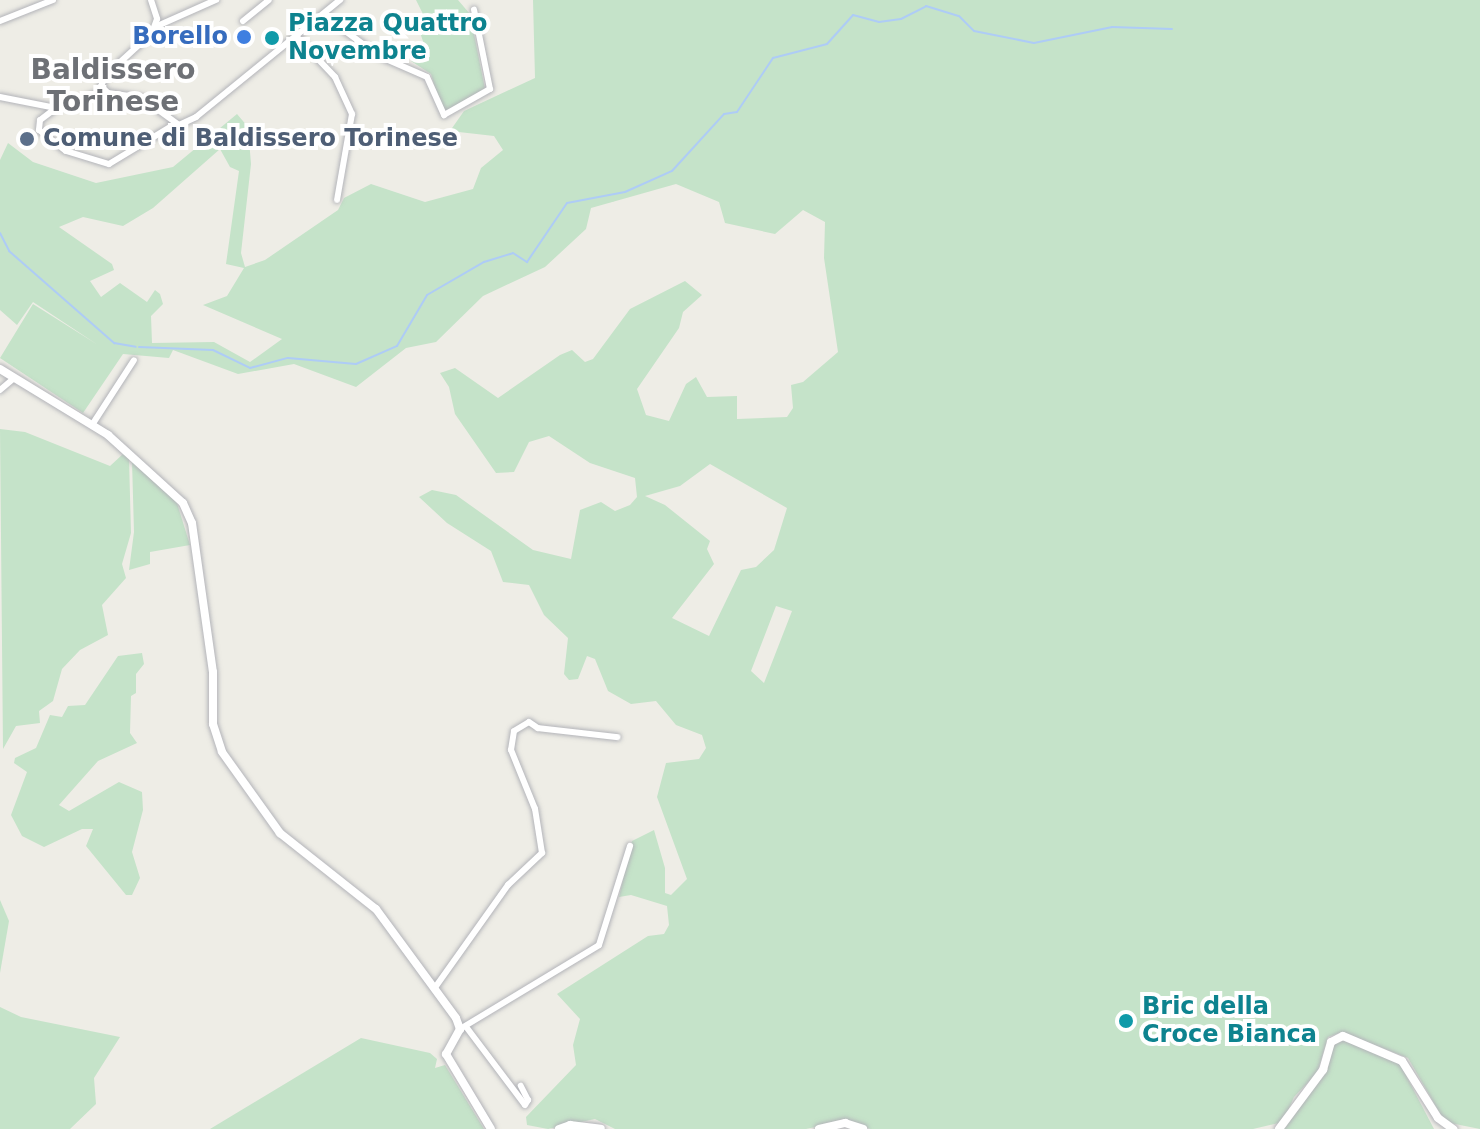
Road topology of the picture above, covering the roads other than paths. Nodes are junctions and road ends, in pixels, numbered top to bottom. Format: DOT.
graph roads {
  1 [pos="53,0"];
  2 [pos="151,0"];
  3 [pos="216,0"];
  4 [pos="340,0"];
  5 [pos="267,2"];
  6 [pos="474,10"];
  7 [pos="325,16"];
  8 [pos="0,21"];
  9 [pos="243,21"];
  10 [pos="155,27"];
  11 [pos="298,38"];
  12 [pos="104,91"];
  13 [pos="0,97"];
  14 [pos="56,108"];
  15 [pos="175,124"];
  16 [pos="337,200"];
  17 [pos="134,360"];
  18 [pos="0,369"];
  19 [pos="13,379"];
  20 [pos="0,390"];
  21 [pos="94,421"];
  22 [pos="617,737"];
  23 [pos="630,846"];
  24 [pos="434,989"];
  25 [pos="463,1028"];
  26 [pos="521,1086"];
  27 [pos="491,1129"];
  28 [pos="559,1129"];
  29 [pos="601,1129"];
  30 [pos="819,1129"];
  31 [pos="863,1129"];
  32 [pos="1279,1129"];
  33 [pos="1453,1129"];
  1 -- 8 [label="street"];
  2 -- 10 [label="street"];
  3 -- 10 [label="street"];
  4 -- 7 [label="street"];
  5 -- 9 [label="street"];
  6 -- 7 [label="street"];
  7 -- 11 [label="street"];
  10 -- 12 [label="street"];
  11 -- 15 [label="street"];
  11 -- 16 [label="street"];
  12 -- 14 [label="street"];
  12 -- 15 [label="street"];
  13 -- 14 [label="street"];
  14 -- 15 [label="street"];
  17 -- 21 [label="street"];
  18 -- 19 [label="street"];
  19 -- 20 [label="street"];
  19 -- 21 [label="street"];
  21 -- 24 [label="street"];
  22 -- 24 [label="street"];
  23 -- 25 [label="street"];
  24 -- 25 [label="street"];
  25 -- 26 [label="street"];
  25 -- 27 [label="street"];
  28 -- 29 [label="street"];
  30 -- 31 [label="street"];
  32 -- 33 [label="street"];
}
